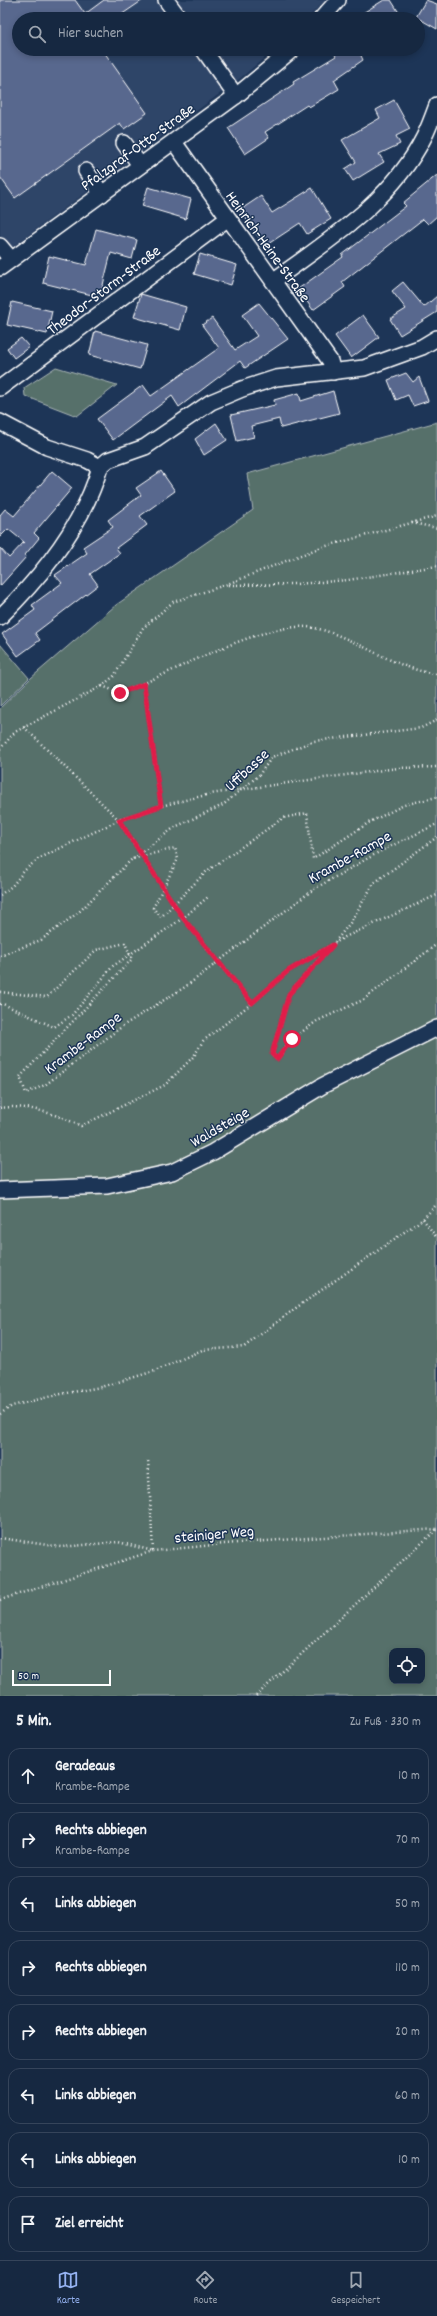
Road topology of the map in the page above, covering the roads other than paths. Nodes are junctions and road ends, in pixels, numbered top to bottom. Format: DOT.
graph roads {
  1 [pos="166,0"];
  2 [pos="338,0"];
  3 [pos="175,12"];
  4 [pos="327,12"];
  5 [pos="208,56"];
  6 [pos="285,56"];
  7 [pos="236,96"];
  8 [pos="437,105"];
  9 [pos="174,142"];
  10 [pos="124,143"];
  11 [pos="140,165"];
  12 [pos="86,171"];
  13 [pos="102,194"];
  14 [pos="227,219"];
  15 [pos="0,246"];
  16 [pos="6,263"];
  17 [pos="273,281"];
  18 [pos="437,338"];
  19 [pos="333,372"];
  20 [pos="0,388"];
  21 [pos="0,422"];
  22 [pos="100,467"];
  23 [pos="0,617"];
  24 [pos="437,1028"];
  25 [pos="0,1190"];
  1 -- 3 [label="street"];
  2 -- 4 [label="street"];
  5 -- 7 [label="street"];
  6 -- 7 [label="street, Pfalzgraf-Otto-Straße"];
  7 -- 9 [label="street, Pfalzgraf-Otto-Straße"];
  8 -- 17 [label="street"];
  9 -- 11 [label="street, Pfalzgraf-Otto-Straße"];
  9 -- 14 [label="street, Heinrich-Heine-Straße"];
  10 -- 11 [label="street"];
  11 -- 13 [label="street, Pfalzgraf-Otto-Straße"];
  12 -- 13 [label="street"];
  13 -- 16 [label="street, Pfalzgraf-Otto-Straße"];
  14 -- 17 [label="street, Heinrich-Heine-Straße"];
  14 -- 20 [label="street, Theodor-Storm-Straße"];
  15 -- 16 [label="street"];
  17 -- 19 [label="street, Heinrich-Heine-Straße"];
  18 -- 19 [label="street"];
  19 -- 22 [label="street"];
  21 -- 22 [label="street"];
  22 -- 23 [label="street"];
  24 -- 25 [label="street, Waldsteige"];
}
